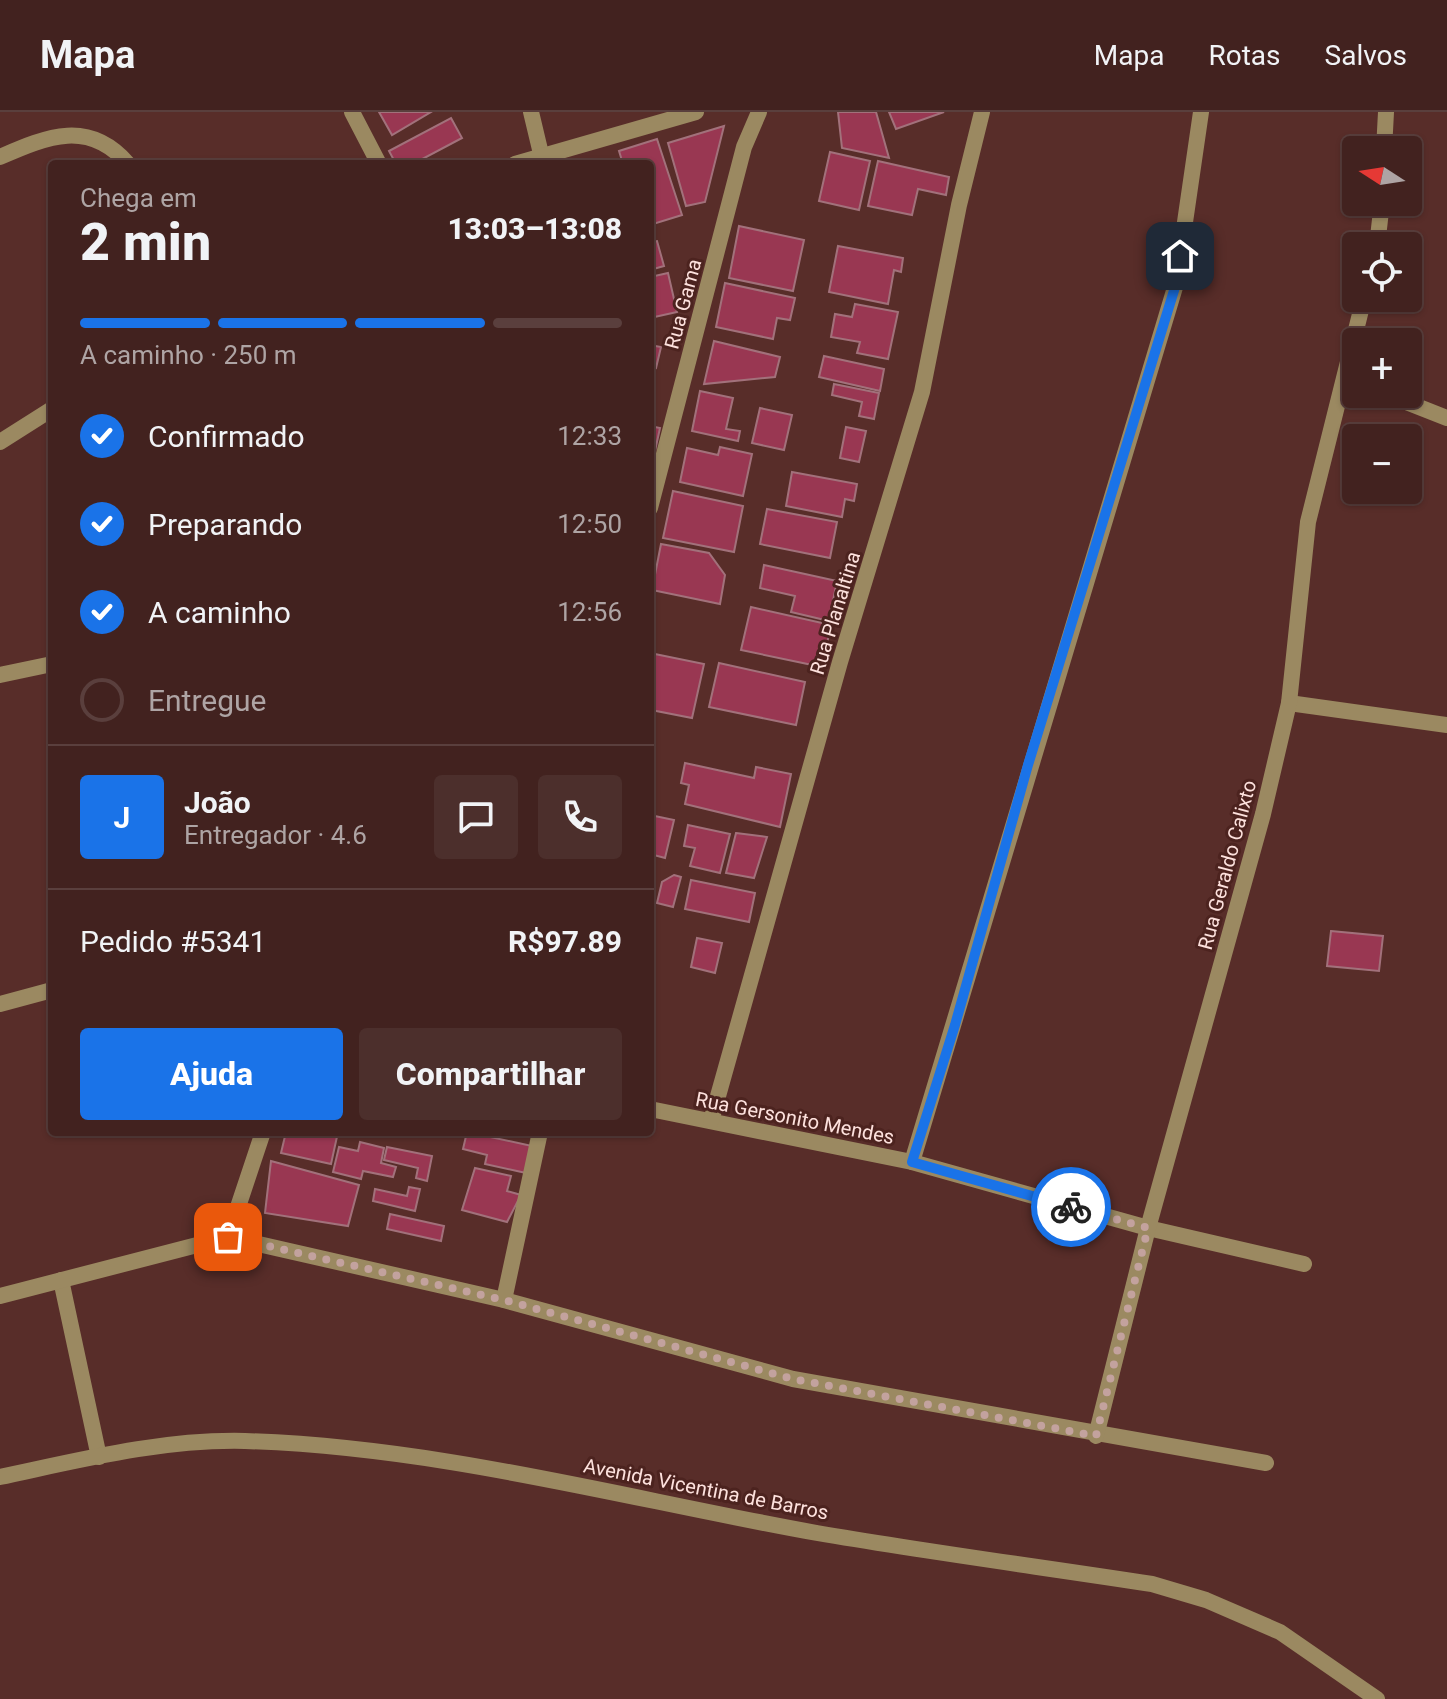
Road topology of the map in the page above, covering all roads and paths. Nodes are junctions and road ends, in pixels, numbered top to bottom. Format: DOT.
graph roads {
  1 [pos="352,112"];
  2 [pos="531,112"];
  3 [pos="696,112"];
  4 [pos="759,112"];
  5 [pos="982,112"];
  6 [pos="1201,112"];
  7 [pos="1386,112"];
  8 [pos="1385,136"];
  9 [pos="0,157"];
  10 [pos="542,158"];
  11 [pos="124,160"];
  12 [pos="377,160"];
  13 [pos="533,160"];
  14 [pos="1342,406"];
  15 [pos="1422,408"];
  16 [pos="48,412"];
  17 [pos="1447,418"];
  18 [pos="0,442"];
  19 [pos="654,493"];
  20 [pos="48,665"];
  21 [pos="0,675"];
  22 [pos="1289,703"];
  23 [pos="1447,725"];
  24 [pos="48,991"];
  25 [pos="0,1004"];
  26 [pos="654,1110"];
  27 [pos="711,1121"];
  28 [pos="262,1136"];
  29 [pos="539,1136"];
  30 [pos="912,1162"];
  31 [pos="1148,1228"];
  32 [pos="228,1237"];
  33 [pos="1304,1264"];
  34 [pos="61,1280"];
  35 [pos="0,1296"];
  36 [pos="504,1300"];
  37 [pos="1096,1436"];
  38 [pos="99,1457"];
  39 [pos="1266,1463"];
  40 [pos="0,1477"];
  41 [pos="1377,1699"];
  1 -- 12 [label="street"];
  2 -- 10 [label="street"];
  3 -- 10 [label="street"];
  4 -- 19 [label="street, Rua Gama"];
  5 -- 27 [label="street, Rua Planaltina"];
  6 -- 30 [label="street"];
  7 -- 8 [label="street"];
  9 -- 11 [label="street"];
  10 -- 13 [label="street"];
  14 -- 22 [label="street, Rua Geraldo Calixto"];
  15 -- 17 [label="street"];
  16 -- 18 [label="street"];
  20 -- 21 [label="street"];
  22 -- 23 [label="street"];
  22 -- 31 [label="street, Rua Geraldo Calixto"];
  24 -- 25 [label="street"];
  26 -- 27 [label="street, Rua Gersonito Mendes"];
  27 -- 30 [label="street, Rua Gersonito Mendes"];
  28 -- 32 [label="street"];
  29 -- 36 [label="street"];
  30 -- 31 [label="street, Rua Gersonito Mendes"];
  31 -- 33 [label="street, Rua Gersonito Mendes"];
  31 -- 37 [label="street, Rua Geraldo Calixto"];
  32 -- 34 [label="street"];
  32 -- 36 [label="street"];
  34 -- 35 [label="street"];
  34 -- 38 [label="street"];
  36 -- 37 [label="street"];
  37 -- 39 [label="street"];
  38 -- 40 [label="street, Avenida Vicentina de Barros"];
  38 -- 41 [label="street, Avenida Vicentina de Barros"];
}
